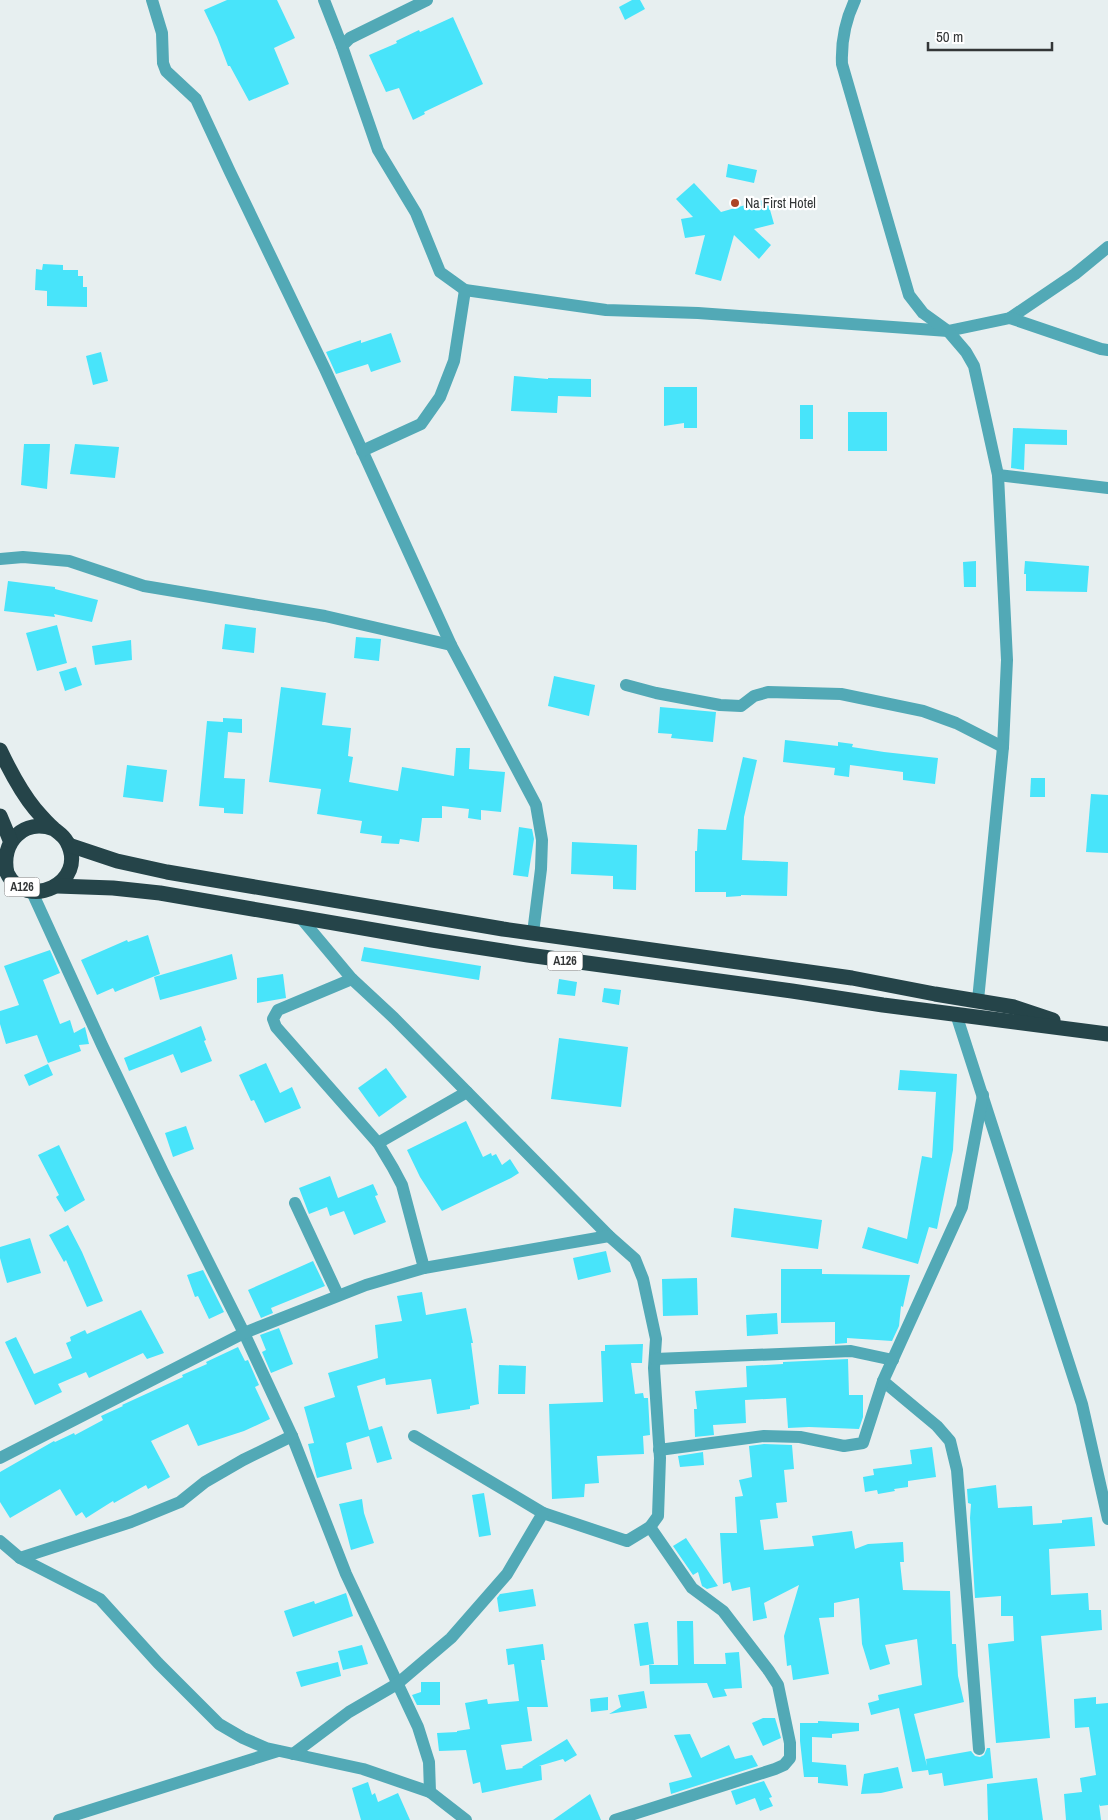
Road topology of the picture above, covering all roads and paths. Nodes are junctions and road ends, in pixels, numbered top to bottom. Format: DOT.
graph roads {
  1 [pos="152,0"];
  2 [pos="324,0"];
  3 [pos="427,0"];
  4 [pos="855,0"];
  5 [pos="342,46"];
  6 [pos="1108,247"];
  7 [pos="465,290"];
  8 [pos="1010,318"];
  9 [pos="948,331"];
  10 [pos="1108,350"];
  11 [pos="362,451"];
  12 [pos="998,475"];
  13 [pos="1108,488"];
  14 [pos="0,559"];
  15 [pos="451,645"];
  16 [pos="626,685"];
  17 [pos="1003,747"];
  18 [pos="0,750"];
  19 [pos="0,816"];
  20 [pos="54,829"];
  21 [pos="10,840"];
  22 [pos="69,846"];
  23 [pos="57,886"];
  24 [pos="32,892"];
  25 [pos="300,917"];
  26 [pos="533,933"];
  27 [pos="352,979"];
  28 [pos="978,1000"];
  29 [pos="956,1014"];
  30 [pos="1073,1028"];
  31 [pos="1108,1034"];
  32 [pos="467,1092"];
  33 [pos="983,1095"];
  34 [pos="378,1143"];
  35 [pos="295,1203"];
  36 [pos="609,1236"];
  37 [pos="424,1268"];
  38 [pos="338,1295"];
  39 [pos="244,1332"];
  40 [pos="655,1359"];
  41 [pos="893,1360"];
  42 [pos="883,1381"];
  43 [pos="292,1436"];
  44 [pos="414,1436"];
  45 [pos="659,1450"];
  46 [pos="0,1458"];
  47 [pos="543,1513"];
  48 [pos="1108,1519"];
  49 [pos="650,1527"];
  50 [pos="0,1541"];
  51 [pos="20,1558"];
  52 [pos="397,1684"];
  53 [pos="980,1749"];
  54 [pos="278,1752"];
  55 [pos="293,1754"];
  56 [pos="430,1792"];
  57 [pos="59,1820"];
  58 [pos="466,1820"];
  59 [pos="616,1820"];
  1 -- 11 [label="street"];
  2 -- 5 [label="street"];
  3 -- 5 [label="street"];
  4 -- 9 [label="street"];
  5 -- 7 [label="street"];
  6 -- 8 [label="street"];
  7 -- 9 [label="street"];
  7 -- 11 [label="street"];
  8 -- 9 [label="street"];
  8 -- 10 [label="street"];
  9 -- 12 [label="street"];
  11 -- 15 [label="street"];
  12 -- 13 [label="street"];
  12 -- 17 [label="street"];
  14 -- 15 [label="street"];
  15 -- 26 [label="street"];
  16 -- 17 [label="street"];
  17 -- 28 [label="street"];
  18 -- 20 [label="highway"];
  19 -- 21 [label="highway"];
  20 -- 21 [label="highway"];
  20 -- 22 [label="highway"];
  21 -- 24 [label="highway, A126"];
  22 -- 23 [label="highway, A126"];
  22 -- 26 [label="highway, A126"];
  23 -- 24 [label="highway, A126"];
  23 -- 25 [label="highway, A126"];
  24 -- 39 [label="street"];
  25 -- 27 [label="street"];
  25 -- 29 [label="highway, A126"];
  26 -- 28 [label="highway, A126"];
  27 -- 32 [label="street"];
  27 -- 34 [label="street"];
  28 -- 30 [label="highway, A126"];
  29 -- 30 [label="highway, A126"];
  29 -- 33 [label="street"];
  30 -- 31 [label="highway, A126"];
  32 -- 34 [label="street"];
  32 -- 36 [label="street"];
  33 -- 41 [label="street"];
  33 -- 48 [label="street"];
  34 -- 37 [label="street"];
  35 -- 38 [label="street"];
  36 -- 37 [label="street"];
  36 -- 40 [label="street"];
  37 -- 38 [label="street"];
  38 -- 39 [label="street"];
  39 -- 43 [label="street"];
  39 -- 46 [label="street"];
  40 -- 41 [label="street"];
  40 -- 45 [label="street"];
  41 -- 42 [label="street"];
  42 -- 45 [label="street"];
  42 -- 53 [label="street"];
  43 -- 51 [label="street"];
  43 -- 52 [label="street"];
  44 -- 47 [label="street"];
  45 -- 49 [label="street"];
  47 -- 49 [label="street"];
  47 -- 52 [label="street"];
  49 -- 59 [label="street"];
  50 -- 51 [label="street"];
  51 -- 54 [label="street"];
  52 -- 55 [label="street"];
  52 -- 56 [label="street"];
  54 -- 55 [label="street"];
  54 -- 57 [label="street"];
  55 -- 56 [label="street"];
  56 -- 58 [label="street"];
}
